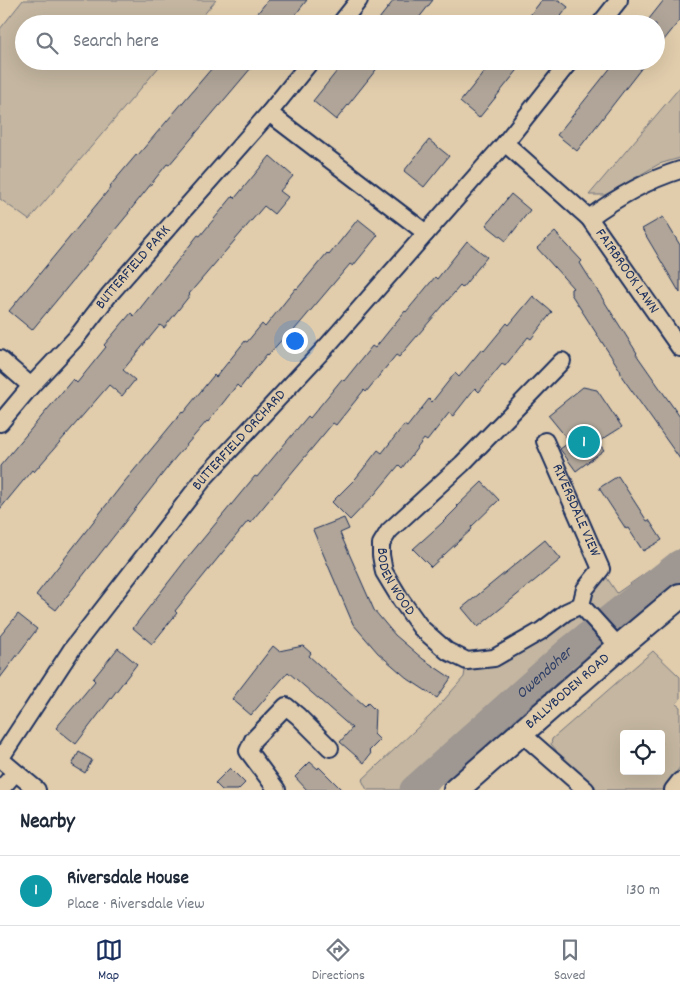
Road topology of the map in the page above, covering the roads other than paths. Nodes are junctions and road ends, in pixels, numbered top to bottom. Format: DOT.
graph roads {
  1 [pos="359,0"];
  2 [pos="619,0"];
  3 [pos="347,15"];
  4 [pos="607,15"];
  5 [pos="304,70"];
  6 [pos="563,70"];
  7 [pos="269,113"];
  8 [pos="505,143"];
  9 [pos="680,170"];
  10 [pos="589,218"];
  11 [pos="426,233"];
  12 [pos="680,348"];
  13 [pos="0,359"];
  14 [pos="562,361"];
  15 [pos="31,386"];
  16 [pos="0,423"];
  17 [pos="545,441"];
  18 [pos="680,596"];
  19 [pos="581,605"];
  20 [pos="612,640"];
  21 [pos="520,733"];
  22 [pos="330,748"];
  23 [pos="0,759"];
  24 [pos="15,773"];
  25 [pos="680,781"];
  26 [pos="0,790"];
  27 [pos="37,790"];
  28 [pos="277,790"];
  29 [pos="456,790"];
  30 [pos="586,790"];
  31 [pos="673,790"];
  1 -- 3 [label="street"];
  2 -- 4 [label="street"];
  5 -- 7 [label="street, BUTTERFIELD PARK"];
  6 -- 8 [label="street, BUTTERFIELD ORCHARD"];
  7 -- 11 [label="street"];
  7 -- 15 [label="street, BUTTERFIELD PARK"];
  8 -- 10 [label="street, FAIRBROOK LAWN"];
  8 -- 11 [label="street, BUTTERFIELD ORCHARD"];
  9 -- 10 [label="street, FAIRBROOK LAWN"];
  10 -- 12 [label="street, FAIRBROOK LAWN"];
  11 -- 23 [label="street, BUTTERFIELD ORCHARD"];
  13 -- 15 [label="street"];
  14 -- 19 [label="street, BODEN WOOD"];
  15 -- 16 [label="street, BUTTERFIELD PARK"];
  17 -- 19 [label="street, RIVERSDALE VIEW"];
  18 -- 20 [label="main road, BALLYBODEN ROAD"];
  19 -- 20 [label="street"];
  20 -- 21 [label="main road, BALLYBODEN ROAD"];
  21 -- 29 [label="main road, BALLYBODEN ROAD"];
  21 -- 30 [label="street"];
  22 -- 28 [label="street"];
  23 -- 24 [label="street"];
  24 -- 26 [label="street"];
  24 -- 27 [label="street"];
  25 -- 31 [label="street"];
}
